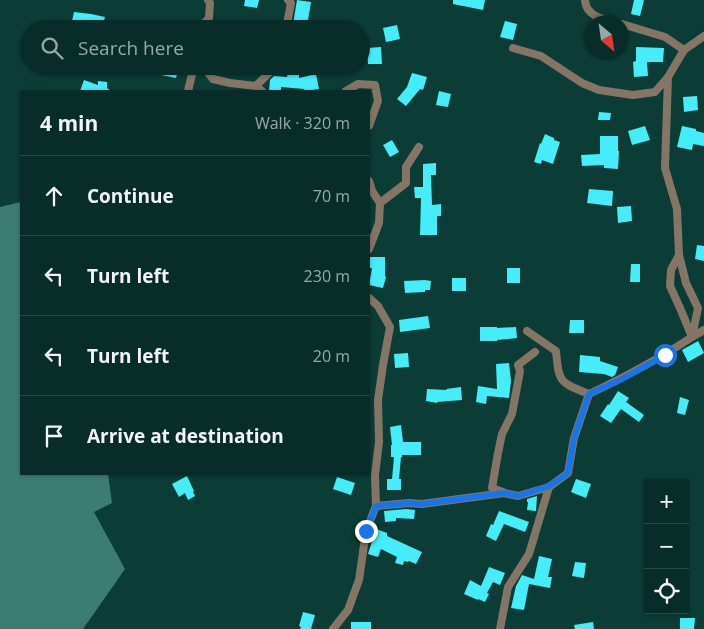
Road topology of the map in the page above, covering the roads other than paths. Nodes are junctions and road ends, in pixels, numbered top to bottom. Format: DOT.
graph roads {
  1 [pos="208,0"];
  2 [pos="288,0"];
  3 [pos="585,0"];
  4 [pos="593,15"];
  5 [pos="207,20"];
  6 [pos="288,20"];
  7 [pos="629,26"];
  8 [pos="704,36"];
  9 [pos="513,48"];
  10 [pos="684,50"];
  11 [pos="192,75"];
  12 [pos="210,75"];
  13 [pos="268,75"];
  14 [pos="668,77"];
  15 [pos="259,89"];
  16 [pos="188,90"];
  17 [pos="348,90"];
  18 [pos="370,123"];
  19 [pos="419,147"];
  20 [pos="370,184"];
  21 [pos="380,203"];
  22 [pos="370,246"];
  23 [pos="679,255"];
  24 [pos="370,299"];
  25 [pos="704,330"];
  26 [pos="527,331"];
  27 [pos="692,337"];
  28 [pos="535,352"];
  29 [pos="589,394"];
  30 [pos="549,486"];
  31 [pos="504,493"];
  32 [pos="376,506"];
  33 [pos="333,629"];
  34 [pos="500,629"];
  1 -- 5 [label="street"];
  2 -- 6 [label="street"];
  3 -- 4 [label="street"];
  7 -- 10 [label="street"];
  8 -- 10 [label="street"];
  9 -- 14 [label="street"];
  10 -- 14 [label="street"];
  11 -- 16 [label="street"];
  12 -- 15 [label="street"];
  13 -- 15 [label="street"];
  14 -- 23 [label="street"];
  17 -- 18 [label="street"];
  19 -- 21 [label="street"];
  20 -- 21 [label="street"];
  21 -- 22 [label="street"];
  23 -- 27 [label="street"];
  23 -- 27 [label="street"];
  24 -- 32 [label="street"];
  25 -- 27 [label="street"];
  26 -- 29 [label="street"];
  27 -- 29 [label="street"];
  28 -- 31 [label="street"];
  29 -- 30 [label="street"];
  30 -- 31 [label="street"];
  30 -- 34 [label="street"];
  31 -- 32 [label="street"];
  32 -- 33 [label="street"];
}
